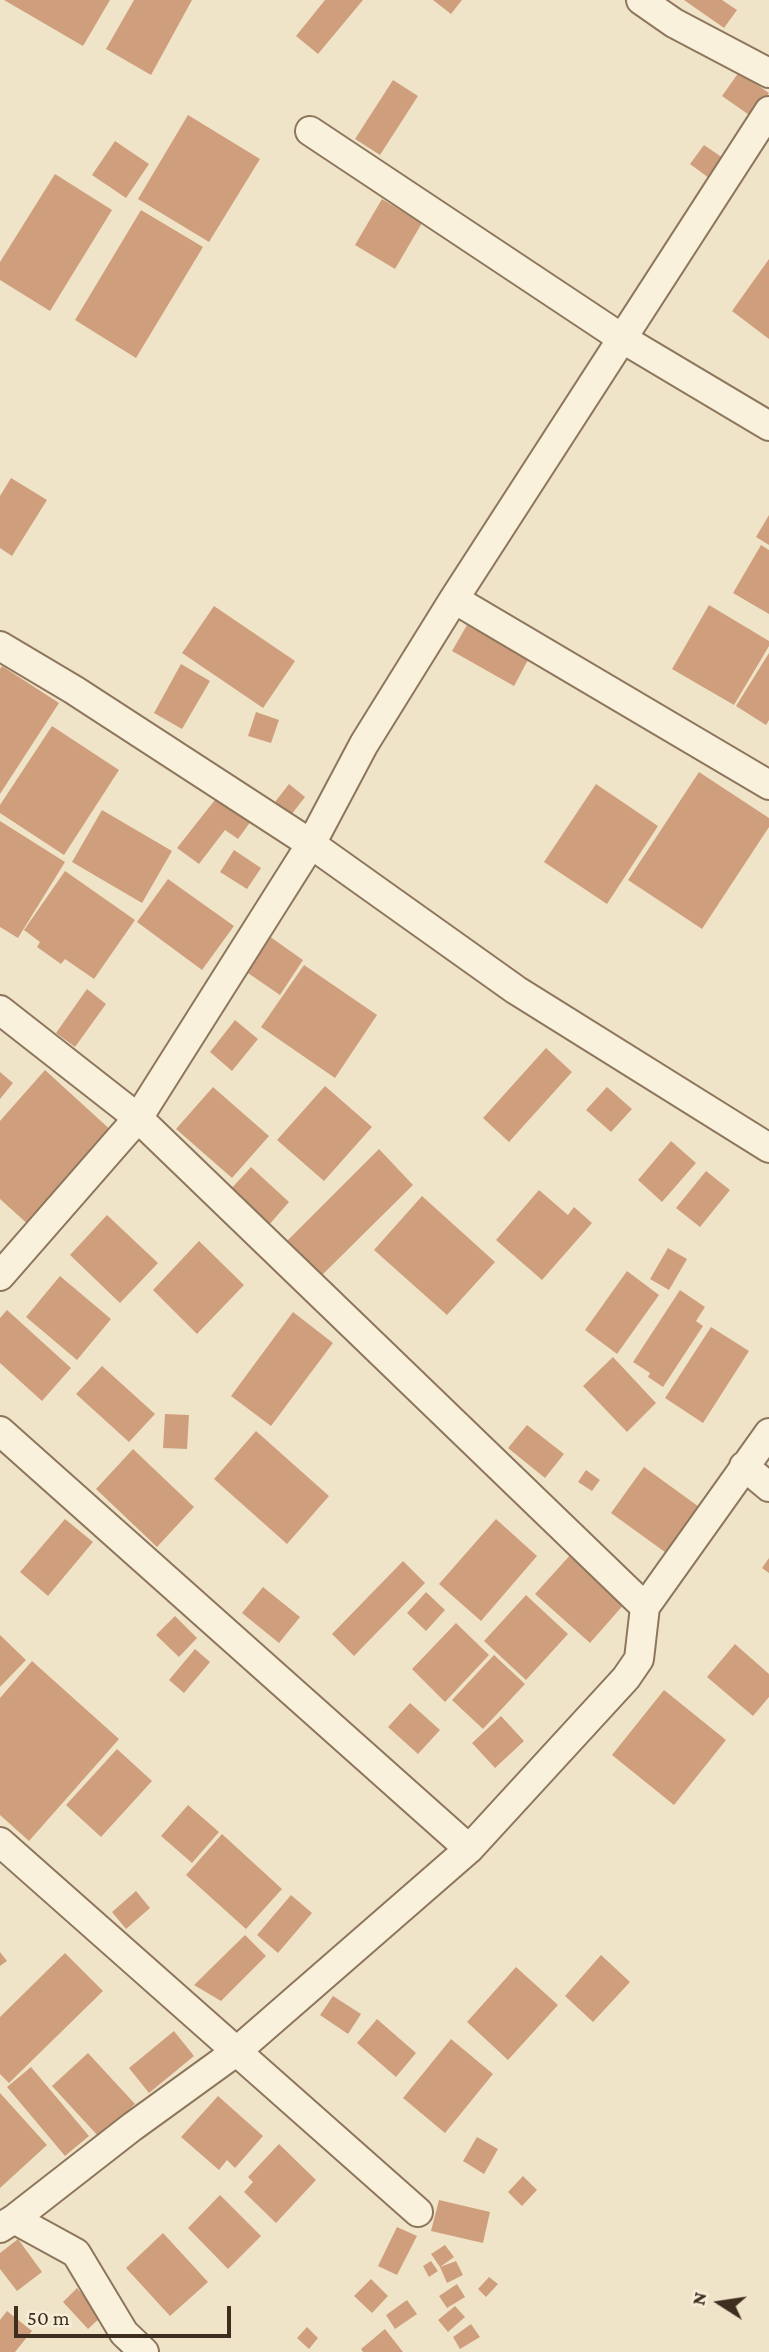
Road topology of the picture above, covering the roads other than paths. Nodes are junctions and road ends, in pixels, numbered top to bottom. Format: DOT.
graph roads {
  1 [pos="641,0"];
  2 [pos="769,73"];
  3 [pos="769,111"];
  4 [pos="310,131"];
  5 [pos="623,339"];
  6 [pos="769,426"];
  7 [pos="454,599"];
  8 [pos="0,646"];
  9 [pos="769,785"];
  10 [pos="311,844"];
  11 [pos="0,1010"];
  12 [pos="138,1118"];
  13 [pos="769,1148"];
  14 [pos="0,1276"];
  15 [pos="0,1431"];
  16 [pos="769,1433"];
  17 [pos="744,1466"];
  18 [pos="769,1487"];
  19 [pos="645,1607"];
  20 [pos="0,1842"];
  21 [pos="469,1849"];
  22 [pos="237,2050"];
  23 [pos="418,2212"];
  24 [pos="7,2224"];
  25 [pos="144,2352"];
  1 -- 2 [label="street"];
  3 -- 5 [label="street"];
  4 -- 5 [label="street"];
  5 -- 6 [label="street"];
  5 -- 7 [label="street"];
  7 -- 9 [label="street"];
  7 -- 10 [label="street"];
  8 -- 10 [label="street"];
  10 -- 12 [label="street"];
  10 -- 13 [label="street"];
  11 -- 12 [label="street"];
  12 -- 14 [label="street"];
  12 -- 19 [label="street"];
  15 -- 21 [label="street"];
  16 -- 17 [label="street"];
  17 -- 18 [label="street"];
  17 -- 19 [label="street"];
  19 -- 21 [label="street"];
  20 -- 22 [label="street"];
  21 -- 22 [label="street"];
  22 -- 23 [label="street"];
  22 -- 24 [label="street"];
  24 -- 25 [label="street"];
}
